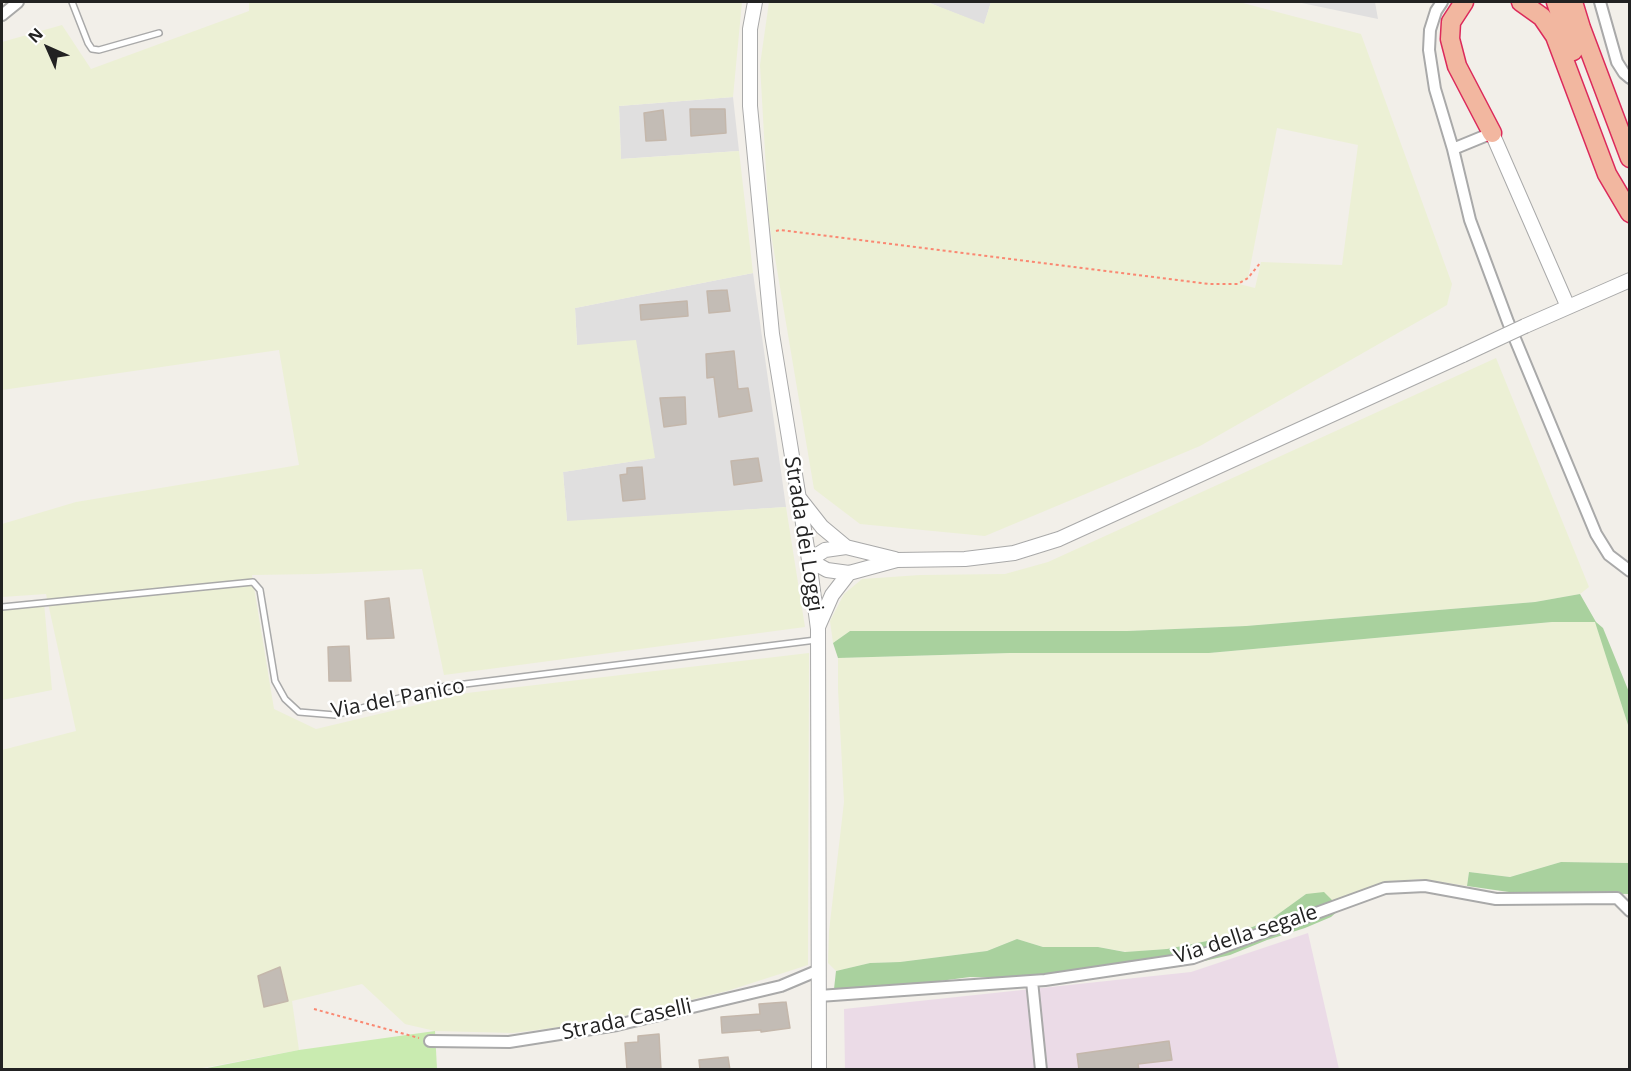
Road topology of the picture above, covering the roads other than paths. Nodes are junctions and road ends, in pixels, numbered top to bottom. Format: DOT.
graph roads {
  1 [pos="18,2"];
  2 [pos="72,2"];
  3 [pos="755,2"];
  4 [pos="1442,2"];
  5 [pos="1521,2"];
  6 [pos="1556,2"];
  7 [pos="1573,2"];
  8 [pos="1600,2"];
  9 [pos="1465,3"];
  10 [pos="2,15"];
  11 [pos="159,33"];
  12 [pos="1629,78"];
  13 [pos="1492,133"];
  14 [pos="1453,149"];
  15 [pos="1629,158"];
  16 [pos="1629,211"];
  17 [pos="1629,280"];
  18 [pos="1568,307"];
  19 [pos="798,498"];
  20 [pos="846,547"];
  21 [pos="809,560"];
  22 [pos="897,560"];
  23 [pos="1629,571"];
  24 [pos="849,573"];
  25 [pos="2,607"];
  26 [pos="818,634"];
  27 [pos="1629,911"];
  28 [pos="819,970"];
  29 [pos="1032,981"];
  30 [pos="819,996"];
  31 [pos="430,1041"];
  32 [pos="819,1070"];
  33 [pos="1041,1070"];
  1 -- 10 [label="street"];
  2 -- 11 [label="lane"];
  3 -- 19 [label="street, Strada dei Loggi"];
  4 -- 14 [label="street"];
  5 -- 16 [label="highway"];
  6 -- 16 [label="highway"];
  7 -- 15 [label="highway"];
  8 -- 12 [label="street"];
  9 -- 13 [label="highway"];
  13 -- 14 [label="street"];
  13 -- 18 [label="street"];
  14 -- 23 [label="street"];
  17 -- 18 [label="street"];
  18 -- 22 [label="street, bridge"];
  19 -- 20 [label="street"];
  19 -- 21 [label="street, Strada dei Loggi"];
  20 -- 21 [label="street"];
  20 -- 22 [label="street"];
  21 -- 24 [label="street"];
  21 -- 26 [label="street, Strada dei Loggi"];
  22 -- 24 [label="street"];
  24 -- 26 [label="street"];
  25 -- 26 [label="lane, Via del Panico"];
  26 -- 28 [label="street, Strada dei Loggi"];
  27 -- 29 [label="street, Via della segale"];
  28 -- 30 [label="street, Strada dei Loggi"];
  28 -- 31 [label="street, Strada Caselli"];
  29 -- 30 [label="street, Via della segale"];
  29 -- 33 [label="street"];
  30 -- 32 [label="street, Strada dei Loggi"];
}
